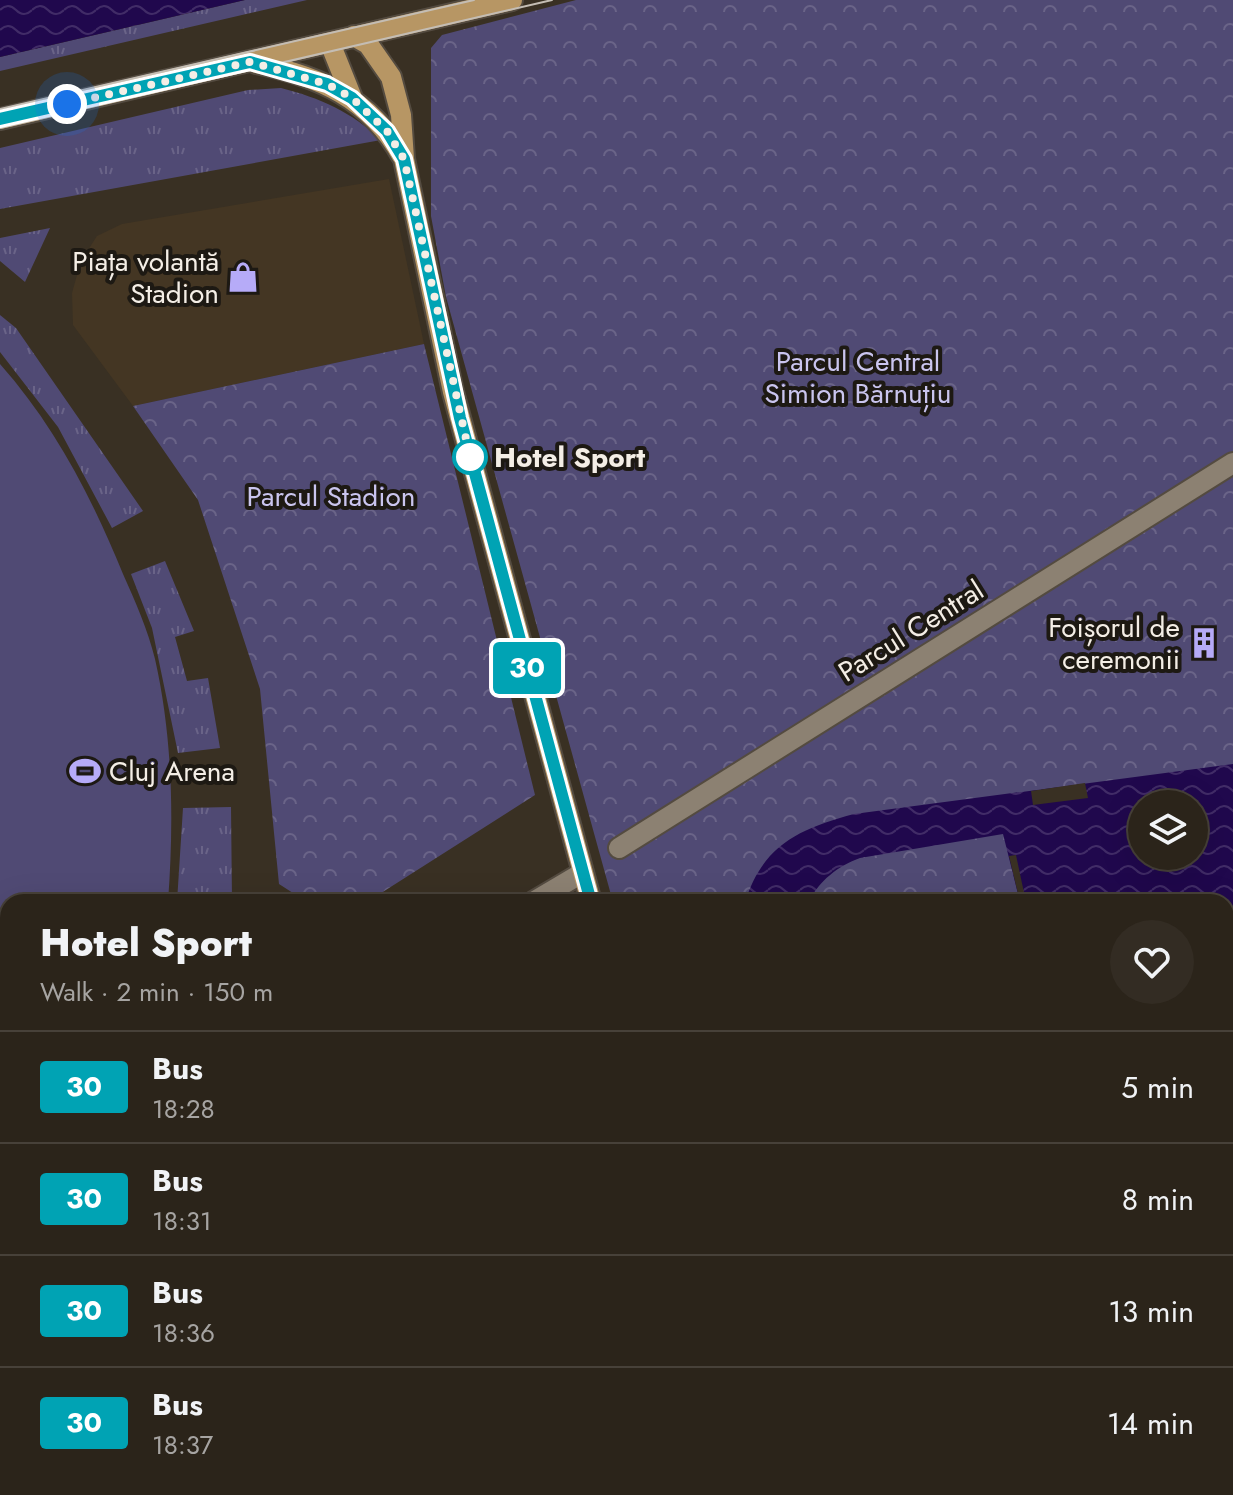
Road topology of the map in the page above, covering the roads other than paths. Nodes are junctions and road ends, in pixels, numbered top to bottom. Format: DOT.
graph roads {
  1 [pos="512,0"];
  2 [pos="354,36"];
  3 [pos="330,43"];
  4 [pos="250,62"];
  5 [pos="352,98"];
  6 [pos="0,119"];
  7 [pos="404,159"];
  8 [pos="1233,463"];
  9 [pos="619,848"];
  10 [pos="582,873"];
  11 [pos="547,894"];
  12 [pos="589,894"];
  1 -- 2 [label="main road"];
  2 -- 3 [label="main road"];
  2 -- 7 [label="main road"];
  3 -- 4 [label="main road"];
  3 -- 5 [label="main road"];
  4 -- 5 [label="main road"];
  4 -- 6 [label="main road"];
  5 -- 7 [label="main road"];
  7 -- 10 [label="main road"];
  8 -- 9 [label="street, Parcul Central"];
  10 -- 11 [label="street"];
  10 -- 12 [label="main road"];
}
